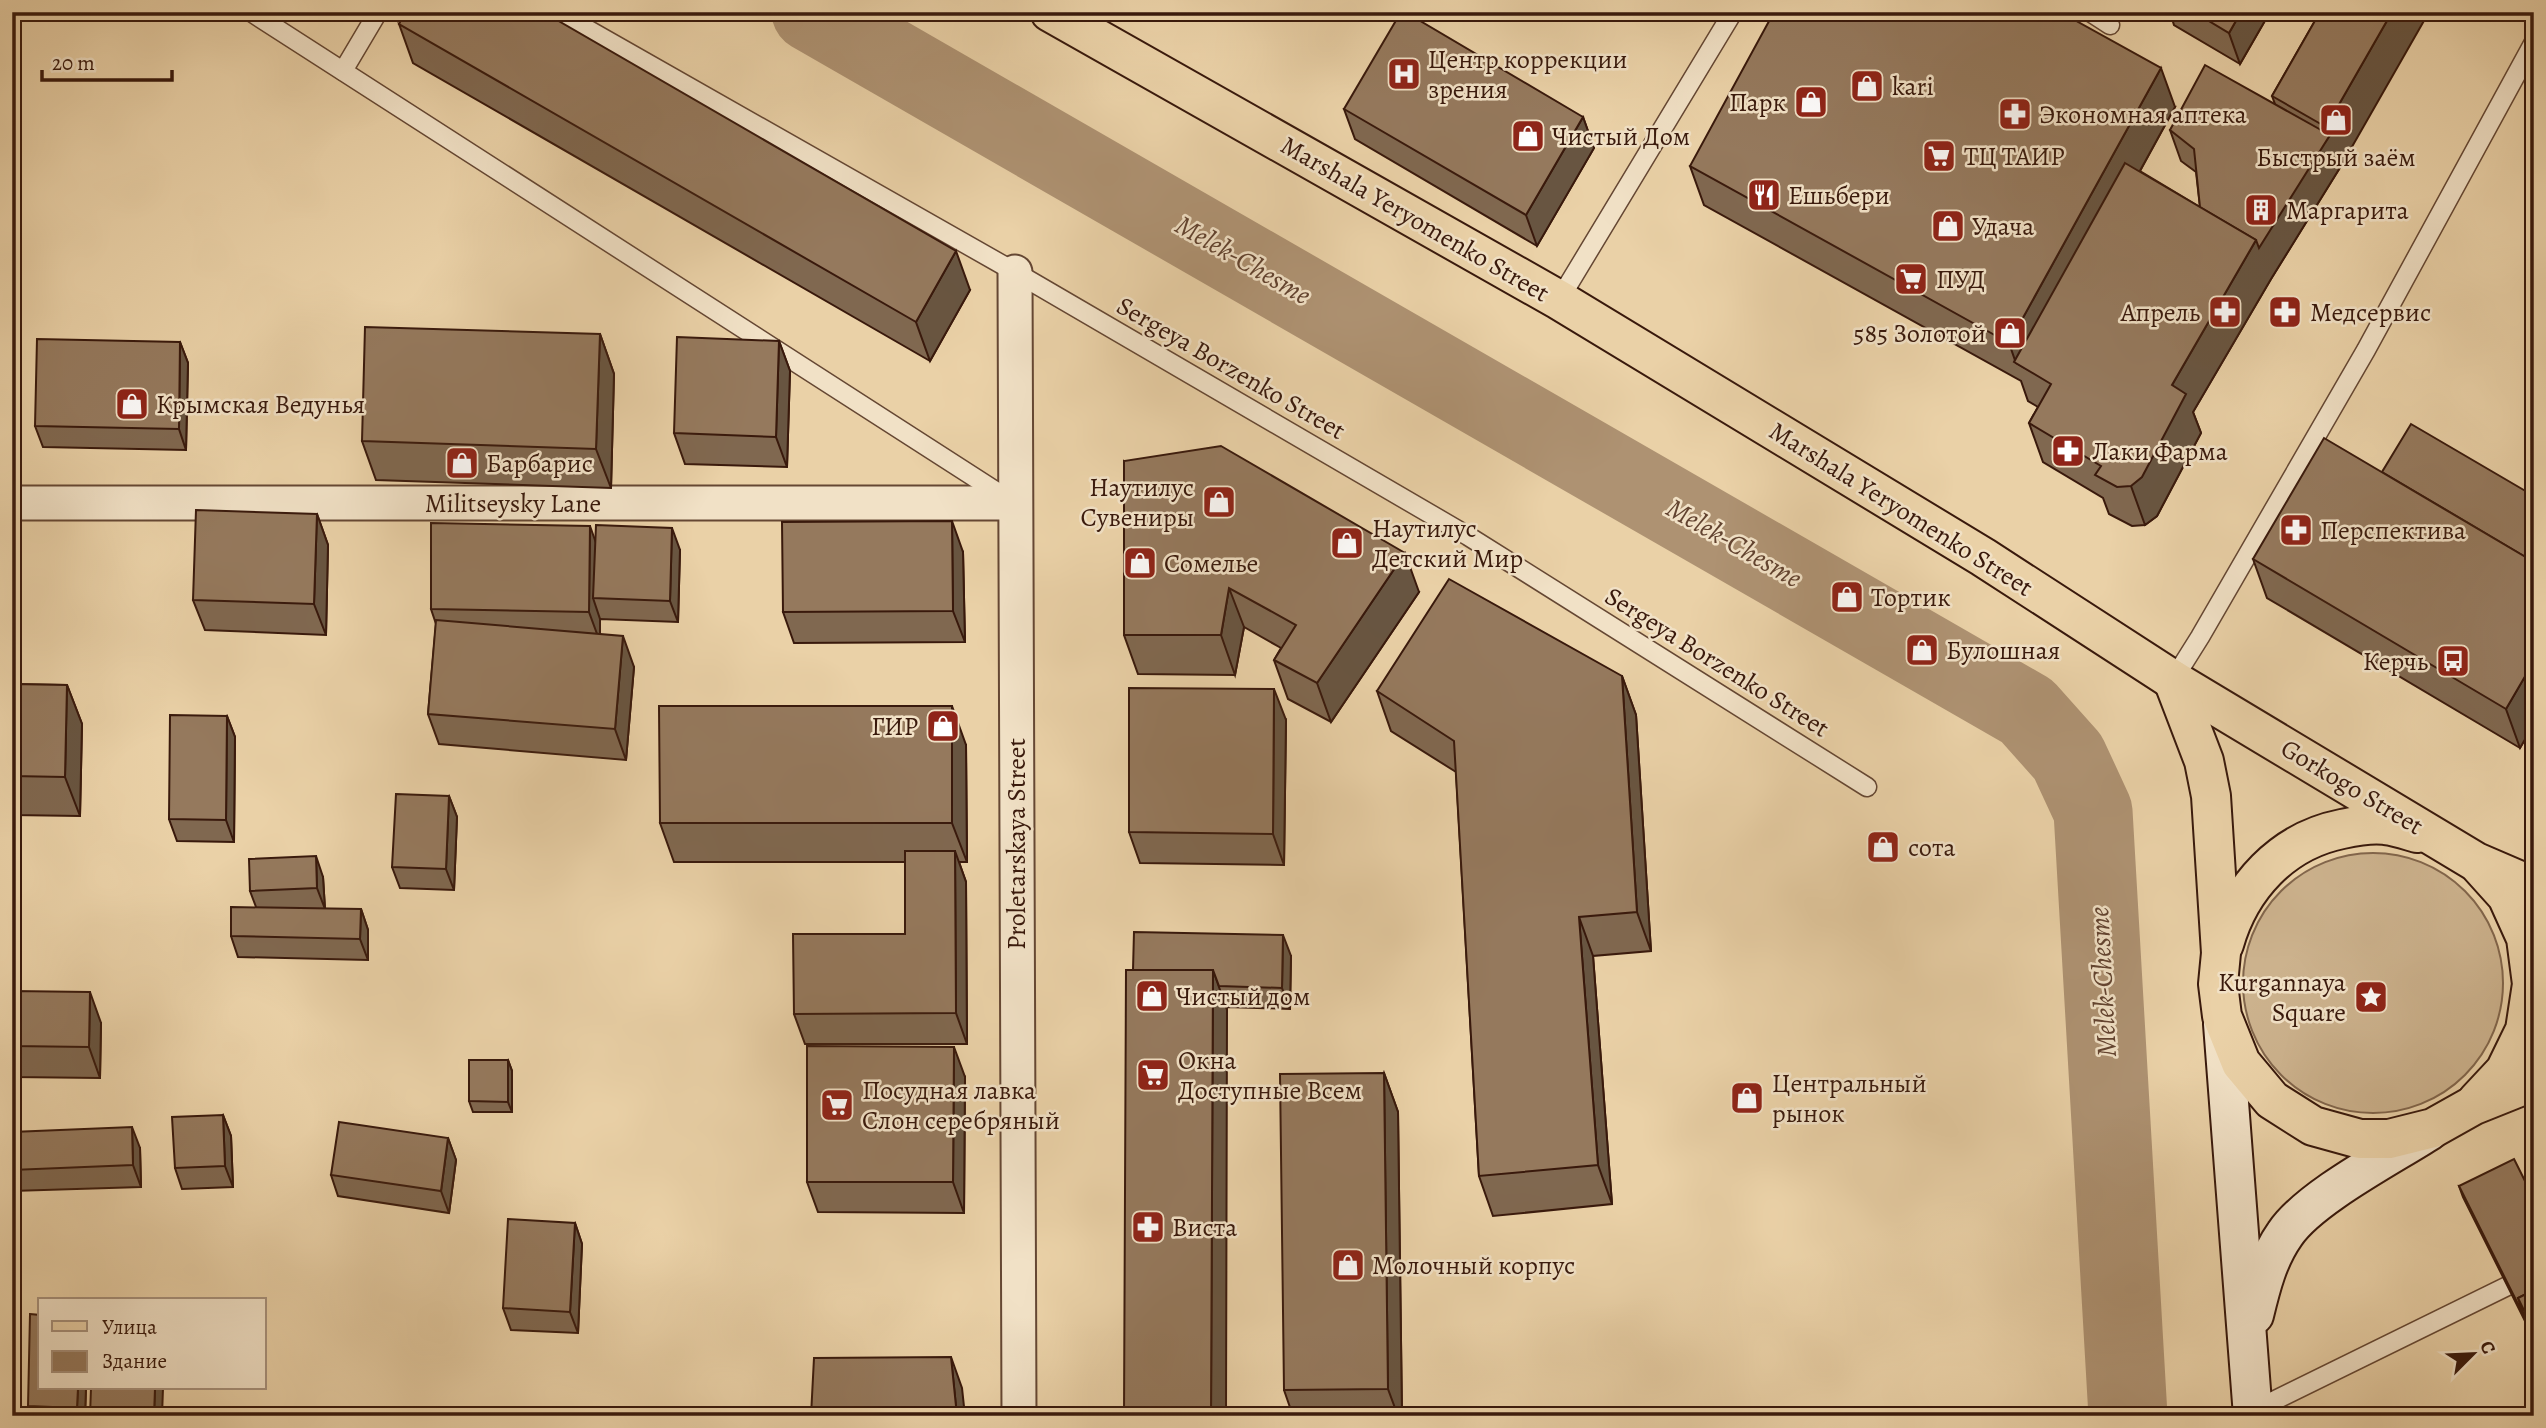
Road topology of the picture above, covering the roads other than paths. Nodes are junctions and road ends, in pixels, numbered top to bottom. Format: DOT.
graph roads {
  1 [pos="13,12"];
  2 [pos="251,12"];
  3 [pos="378,12"];
  4 [pos="557,12"];
  5 [pos="1050,12"];
  6 [pos="1733,12"];
  7 [pos="2090,12"];
  8 [pos="12,18"];
  9 [pos="2110,25"];
  10 [pos="2534,42"];
  11 [pos="343,71"];
  12 [pos="1015,272"];
  13 [pos="1559,300"];
  14 [pos="12,503"];
  15 [pos="1015,503"];
  16 [pos="2173,680"];
  17 [pos="1867,787"];
  18 [pos="2437,837"];
  19 [pos="2476,862"];
  20 [pos="2534,887"];
  21 [pos="2221,953"];
  22 [pos="2222,1016"];
  23 [pos="2534,1081"];
  24 [pos="2474,1105"];
  25 [pos="2433,1128"];
  26 [pos="2534,1273"];
  27 [pos="2248,1337"];
  28 [pos="2253,1413"];
  29 [pos="1019,1416"];
  1 -- 8 [label="lane"];
  2 -- 11 [label="lane"];
  3 -- 11 [label="lane"];
  4 -- 12 [label="lane, Sergeya Borzenko Street"];
  5 -- 13 [label="main road, Marshala Yeryomenko Street"];
  6 -- 13 [label="lane"];
  7 -- 9 [label="lane"];
  10 -- 16 [label="lane"];
  11 -- 15 [label="lane"];
  12 -- 15 [label="street, Proletarskaya Street"];
  12 -- 17 [label="lane, Sergeya Borzenko Street"];
  13 -- 16 [label="main road, Marshala Yeryomenko Street"];
  14 -- 15 [label="street, Militseysky Lane"];
  15 -- 29 [label="street, Proletarskaya Street"];
  16 -- 18 [label="main road, Gorkogo Street"];
  16 -- 21 [label="main road"];
  18 -- 19 [label="main road, Gorkogo Street"];
  18 -- 21 [label="main road"];
  19 -- 20 [label="main road, Gorkogo Street"];
  19 -- 24 [label="main road"];
  21 -- 22 [label="main road"];
  22 -- 25 [label="main road"];
  22 -- 27 [label="main road"];
  23 -- 24 [label="main road"];
  24 -- 25 [label="main road"];
  25 -- 27 [label="main road"];
  26 -- 28 [label="lane"];
  27 -- 28 [label="main road"];
}
